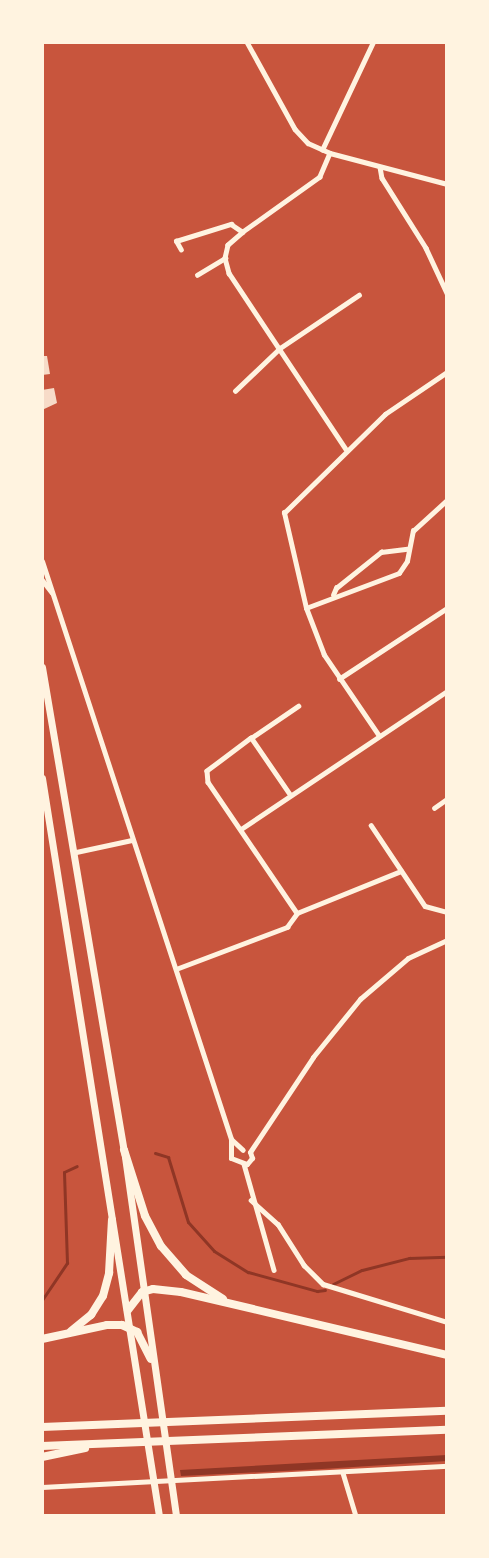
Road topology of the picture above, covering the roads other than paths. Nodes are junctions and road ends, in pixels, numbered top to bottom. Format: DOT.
graph roads {
  1 [pos="247,42"];
  2 [pos="373,42"];
  3 [pos="322,150"];
  4 [pos="330,153"];
  5 [pos="380,167"];
  6 [pos="447,184"];
  7 [pos="243,232"];
  8 [pos="181,250"];
  9 [pos="225,256"];
  10 [pos="197,275"];
  11 [pos="447,293"];
  12 [pos="359,295"];
  13 [pos="279,348"];
  14 [pos="447,372"];
  15 [pos="235,391"];
  16 [pos="346,449"];
  17 [pos="447,500"];
  18 [pos="407,549"];
  19 [pos="42,561"];
  20 [pos="42,580"];
  21 [pos="333,595"];
  22 [pos="55,597"];
  23 [pos="306,608"];
  24 [pos="447,608"];
  25 [pos="42,667"];
  26 [pos="339,679"];
  27 [pos="447,691"];
  28 [pos="298,706"];
  29 [pos="379,736"];
  30 [pos="251,738"];
  31 [pos="42,778"];
  32 [pos="290,795"];
  33 [pos="447,799"];
  34 [pos="434,808"];
  35 [pos="371,825"];
  36 [pos="241,829"];
  37 [pos="132,840"];
  38 [pos="76,852"];
  39 [pos="401,871"];
  40 [pos="447,912"];
  41 [pos="297,913"];
  42 [pos="447,940"];
  43 [pos="176,969"];
  44 [pos="231,1139"];
  45 [pos="124,1150"];
  46 [pos="243,1150"];
  47 [pos="250,1152"];
  48 [pos="241,1162"];
  49 [pos="251,1200"];
  50 [pos="112,1220"];
  51 [pos="274,1270"];
  52 [pos="142,1292"];
  53 [pos="231,1303"];
  54 [pos="128,1310"];
  55 [pos="447,1322"];
  56 [pos="130,1327"];
  57 [pos="69,1333"];
  58 [pos="42,1340"];
  59 [pos="447,1355"];
  60 [pos="152,1363"];
  61 [pos="447,1411"];
  62 [pos="42,1427"];
  63 [pos="447,1430"];
  64 [pos="102,1444"];
  65 [pos="42,1446"];
  66 [pos="42,1456"];
  67 [pos="447,1466"];
  68 [pos="342,1473"];
  69 [pos="42,1487"];
  70 [pos="159,1516"];
  71 [pos="176,1516"];
  72 [pos="356,1516"];
  1 -- 3 [label="street"];
  2 -- 3 [label="street"];
  3 -- 4 [label="street"];
  4 -- 5 [label="street"];
  4 -- 7 [label="street"];
  5 -- 6 [label="street"];
  5 -- 11 [label="street"];
  7 -- 8 [label="street"];
  7 -- 9 [label="street"];
  9 -- 10 [label="street"];
  9 -- 13 [label="street"];
  12 -- 13 [label="street"];
  13 -- 15 [label="street"];
  13 -- 16 [label="street"];
  14 -- 16 [label="street"];
  16 -- 23 [label="street"];
  17 -- 18 [label="street"];
  18 -- 21 [label="street"];
  18 -- 21 [label="street"];
  19 -- 22 [label="street"];
  20 -- 22 [label="street"];
  21 -- 23 [label="street"];
  22 -- 37 [label="street"];
  23 -- 26 [label="street"];
  24 -- 26 [label="street"];
  25 -- 38 [label="main road"];
  26 -- 29 [label="street"];
  27 -- 29 [label="street"];
  28 -- 30 [label="street"];
  29 -- 32 [label="street"];
  30 -- 32 [label="street"];
  30 -- 36 [label="street"];
  31 -- 50 [label="main road"];
  32 -- 36 [label="street"];
  33 -- 34 [label="street"];
  35 -- 39 [label="street"];
  36 -- 41 [label="street"];
  37 -- 38 [label="street"];
  37 -- 43 [label="street"];
  38 -- 45 [label="main road"];
  39 -- 40 [label="street"];
  39 -- 41 [label="street"];
  41 -- 43 [label="street"];
  42 -- 47 [label="street"];
  43 -- 44 [label="street"];
  44 -- 46 [label="street"];
  44 -- 48 [label="street"];
  45 -- 52 [label="main road"];
  45 -- 53 [label="highway"];
  46 -- 47 [label="street"];
  46 -- 48 [label="street"];
  47 -- 48 [label="street"];
  48 -- 49 [label="street"];
  49 -- 51 [label="street"];
  49 -- 55 [label="street"];
  50 -- 54 [label="main road"];
  50 -- 57 [label="highway"];
  52 -- 53 [label="highway"];
  52 -- 54 [label="highway"];
  52 -- 60 [label="main road"];
  53 -- 59 [label="highway"];
  54 -- 56 [label="main road"];
  56 -- 57 [label="highway"];
  56 -- 60 [label="highway"];
  56 -- 70 [label="main road"];
  57 -- 58 [label="highway"];
  60 -- 71 [label="main road"];
  61 -- 62 [label="highway"];
  63 -- 64 [label="highway"];
  64 -- 65 [label="highway"];
  64 -- 66 [label="highway"];
  67 -- 68 [label="street"];
  68 -- 69 [label="street"];
  68 -- 72 [label="street"];
}
